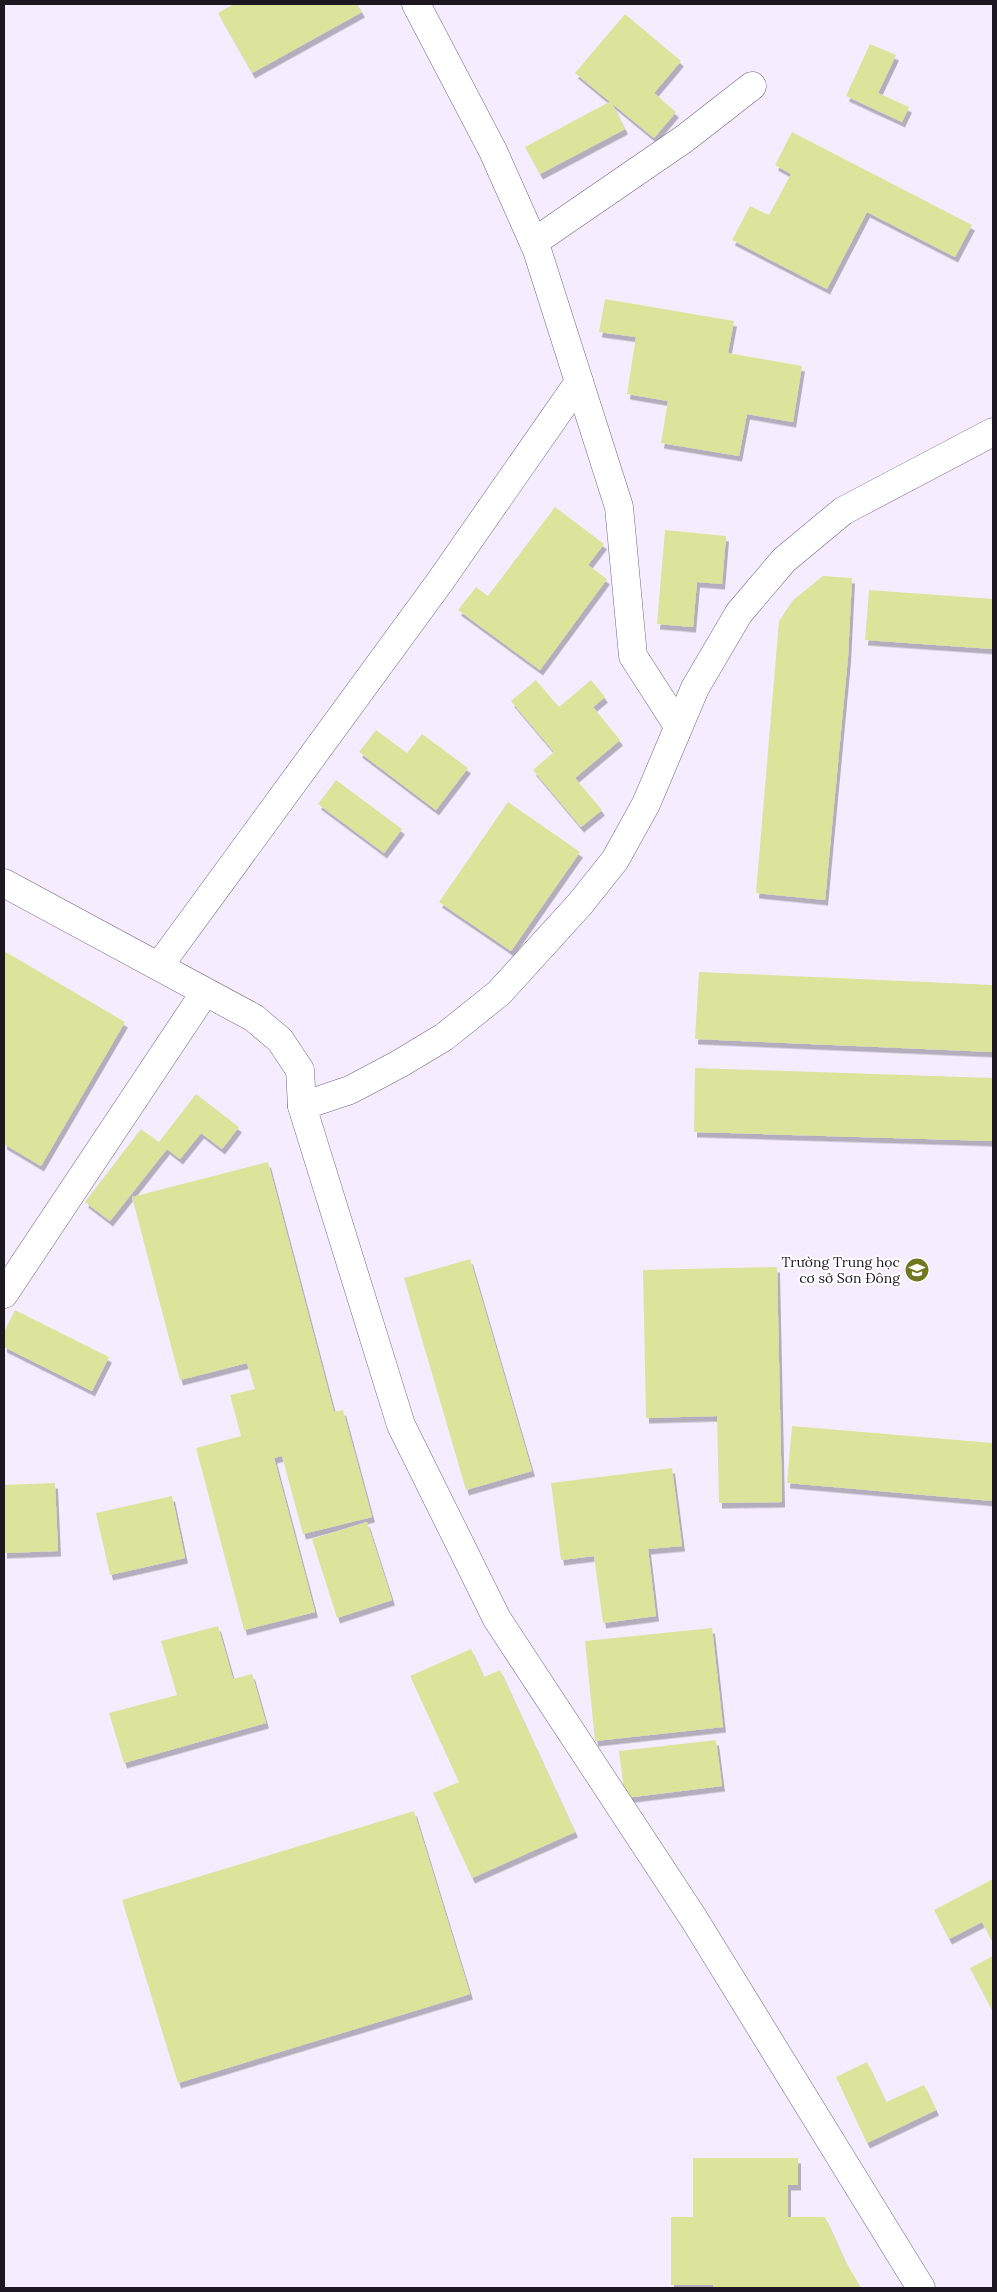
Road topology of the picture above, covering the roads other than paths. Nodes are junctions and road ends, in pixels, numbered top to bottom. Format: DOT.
graph roads {
  1 [pos="416,4"];
  2 [pos="752,86"];
  3 [pos="534,242"];
  4 [pos="579,382"];
  5 [pos="993,432"];
  6 [pos="678,726"];
  7 [pos="4,883"];
  8 [pos="159,966"];
  9 [pos="206,992"];
  10 [pos="302,1106"];
  11 [pos="4,1294"];
  12 [pos="921,2288"];
  1 -- 3 [label="street"];
  2 -- 3 [label="street"];
  3 -- 4 [label="street"];
  4 -- 6 [label="street"];
  4 -- 8 [label="street"];
  5 -- 6 [label="street"];
  6 -- 10 [label="street"];
  7 -- 8 [label="street"];
  8 -- 9 [label="street"];
  9 -- 10 [label="street"];
  9 -- 11 [label="street"];
  10 -- 12 [label="street"];
}
